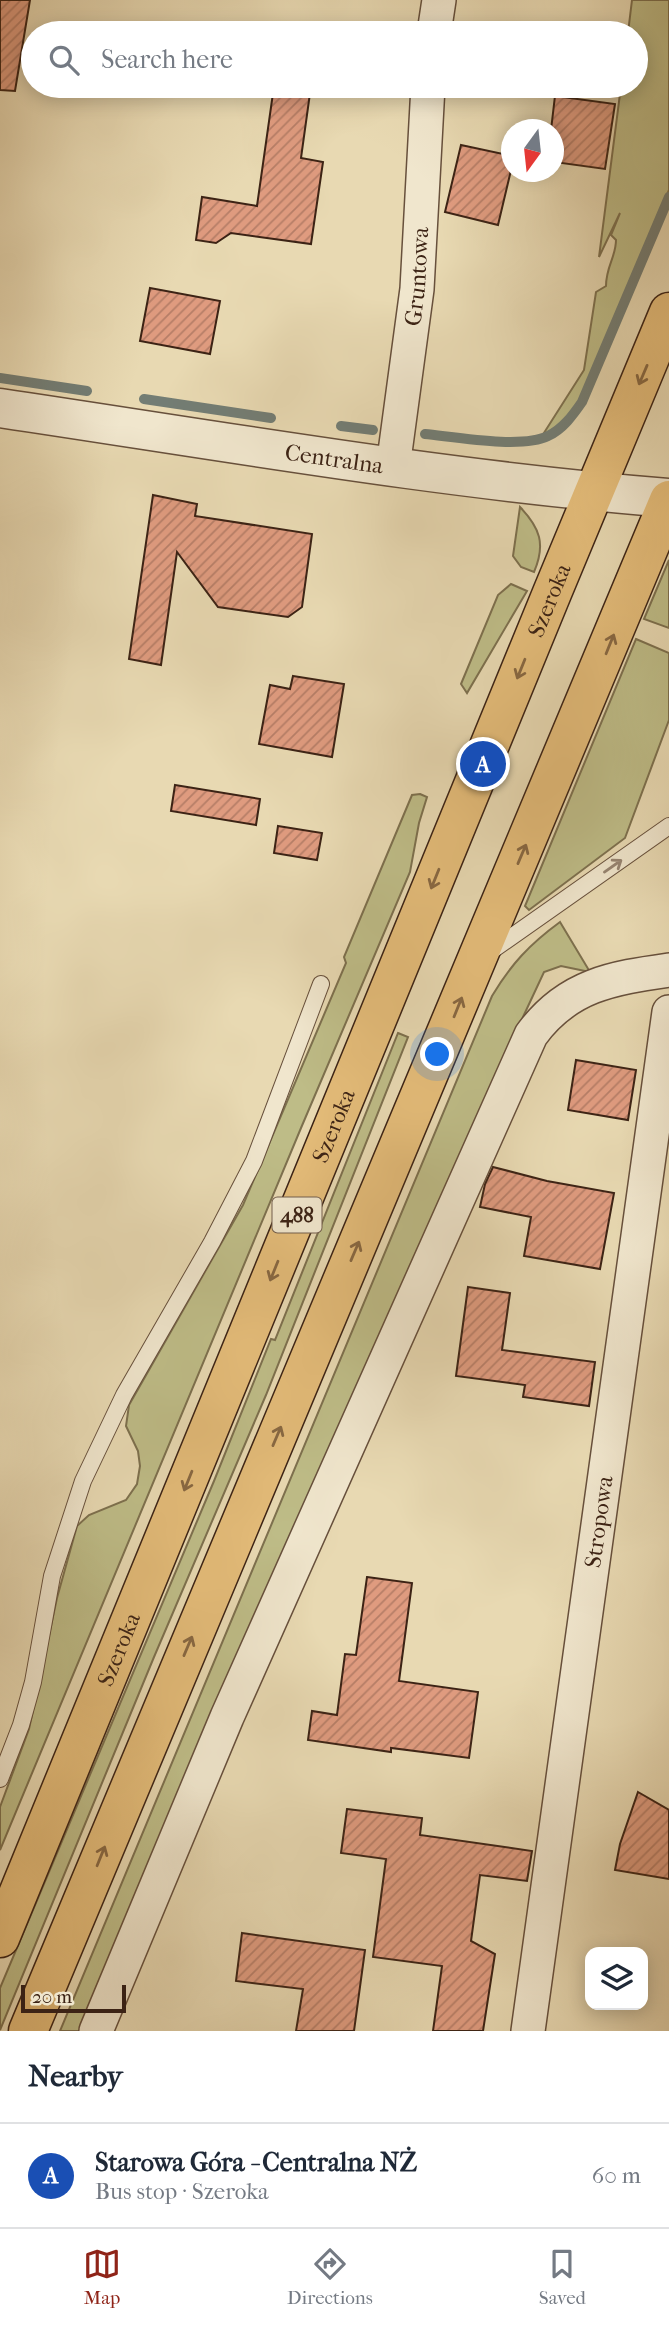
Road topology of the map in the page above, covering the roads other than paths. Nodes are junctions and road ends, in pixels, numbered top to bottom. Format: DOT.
graph roads {
  1 [pos="439,0"];
  2 [pos="436,21"];
  3 [pos="427,98"];
  4 [pos="669,312"];
  5 [pos="0,408"];
  6 [pos="393,467"];
  7 [pos="593,492"];
  8 [pos="669,499"];
  9 [pos="669,827"];
  10 [pos="477,962"];
  11 [pos="669,970"];
  12 [pos="321,984"];
  13 [pos="669,1012"];
  14 [pos="0,1779"];
  15 [pos="0,1938"];
  16 [pos="28,2031"];
  17 [pos="96,2031"];
  18 [pos="528,2031"];
  1 -- 2 [label="street"];
  3 -- 6 [label="street, Gruntowa"];
  4 -- 7 [label="main road, Szeroka / 488, one-way"];
  5 -- 6 [label="street, Centralna"];
  6 -- 7 [label="street, Centralna"];
  7 -- 8 [label="street, Centralna"];
  7 -- 15 [label="main road, Szeroka / 488, one-way"];
  10 -- 8 [label="main road, one-way"];
  10 -- 9 [label="lane, one-way"];
  16 -- 10 [label="main road, one-way"];
  11 -- 17 [label="street"];
  12 -- 14 [label="lane"];
  13 -- 18 [label="street, Stropowa"];
}
